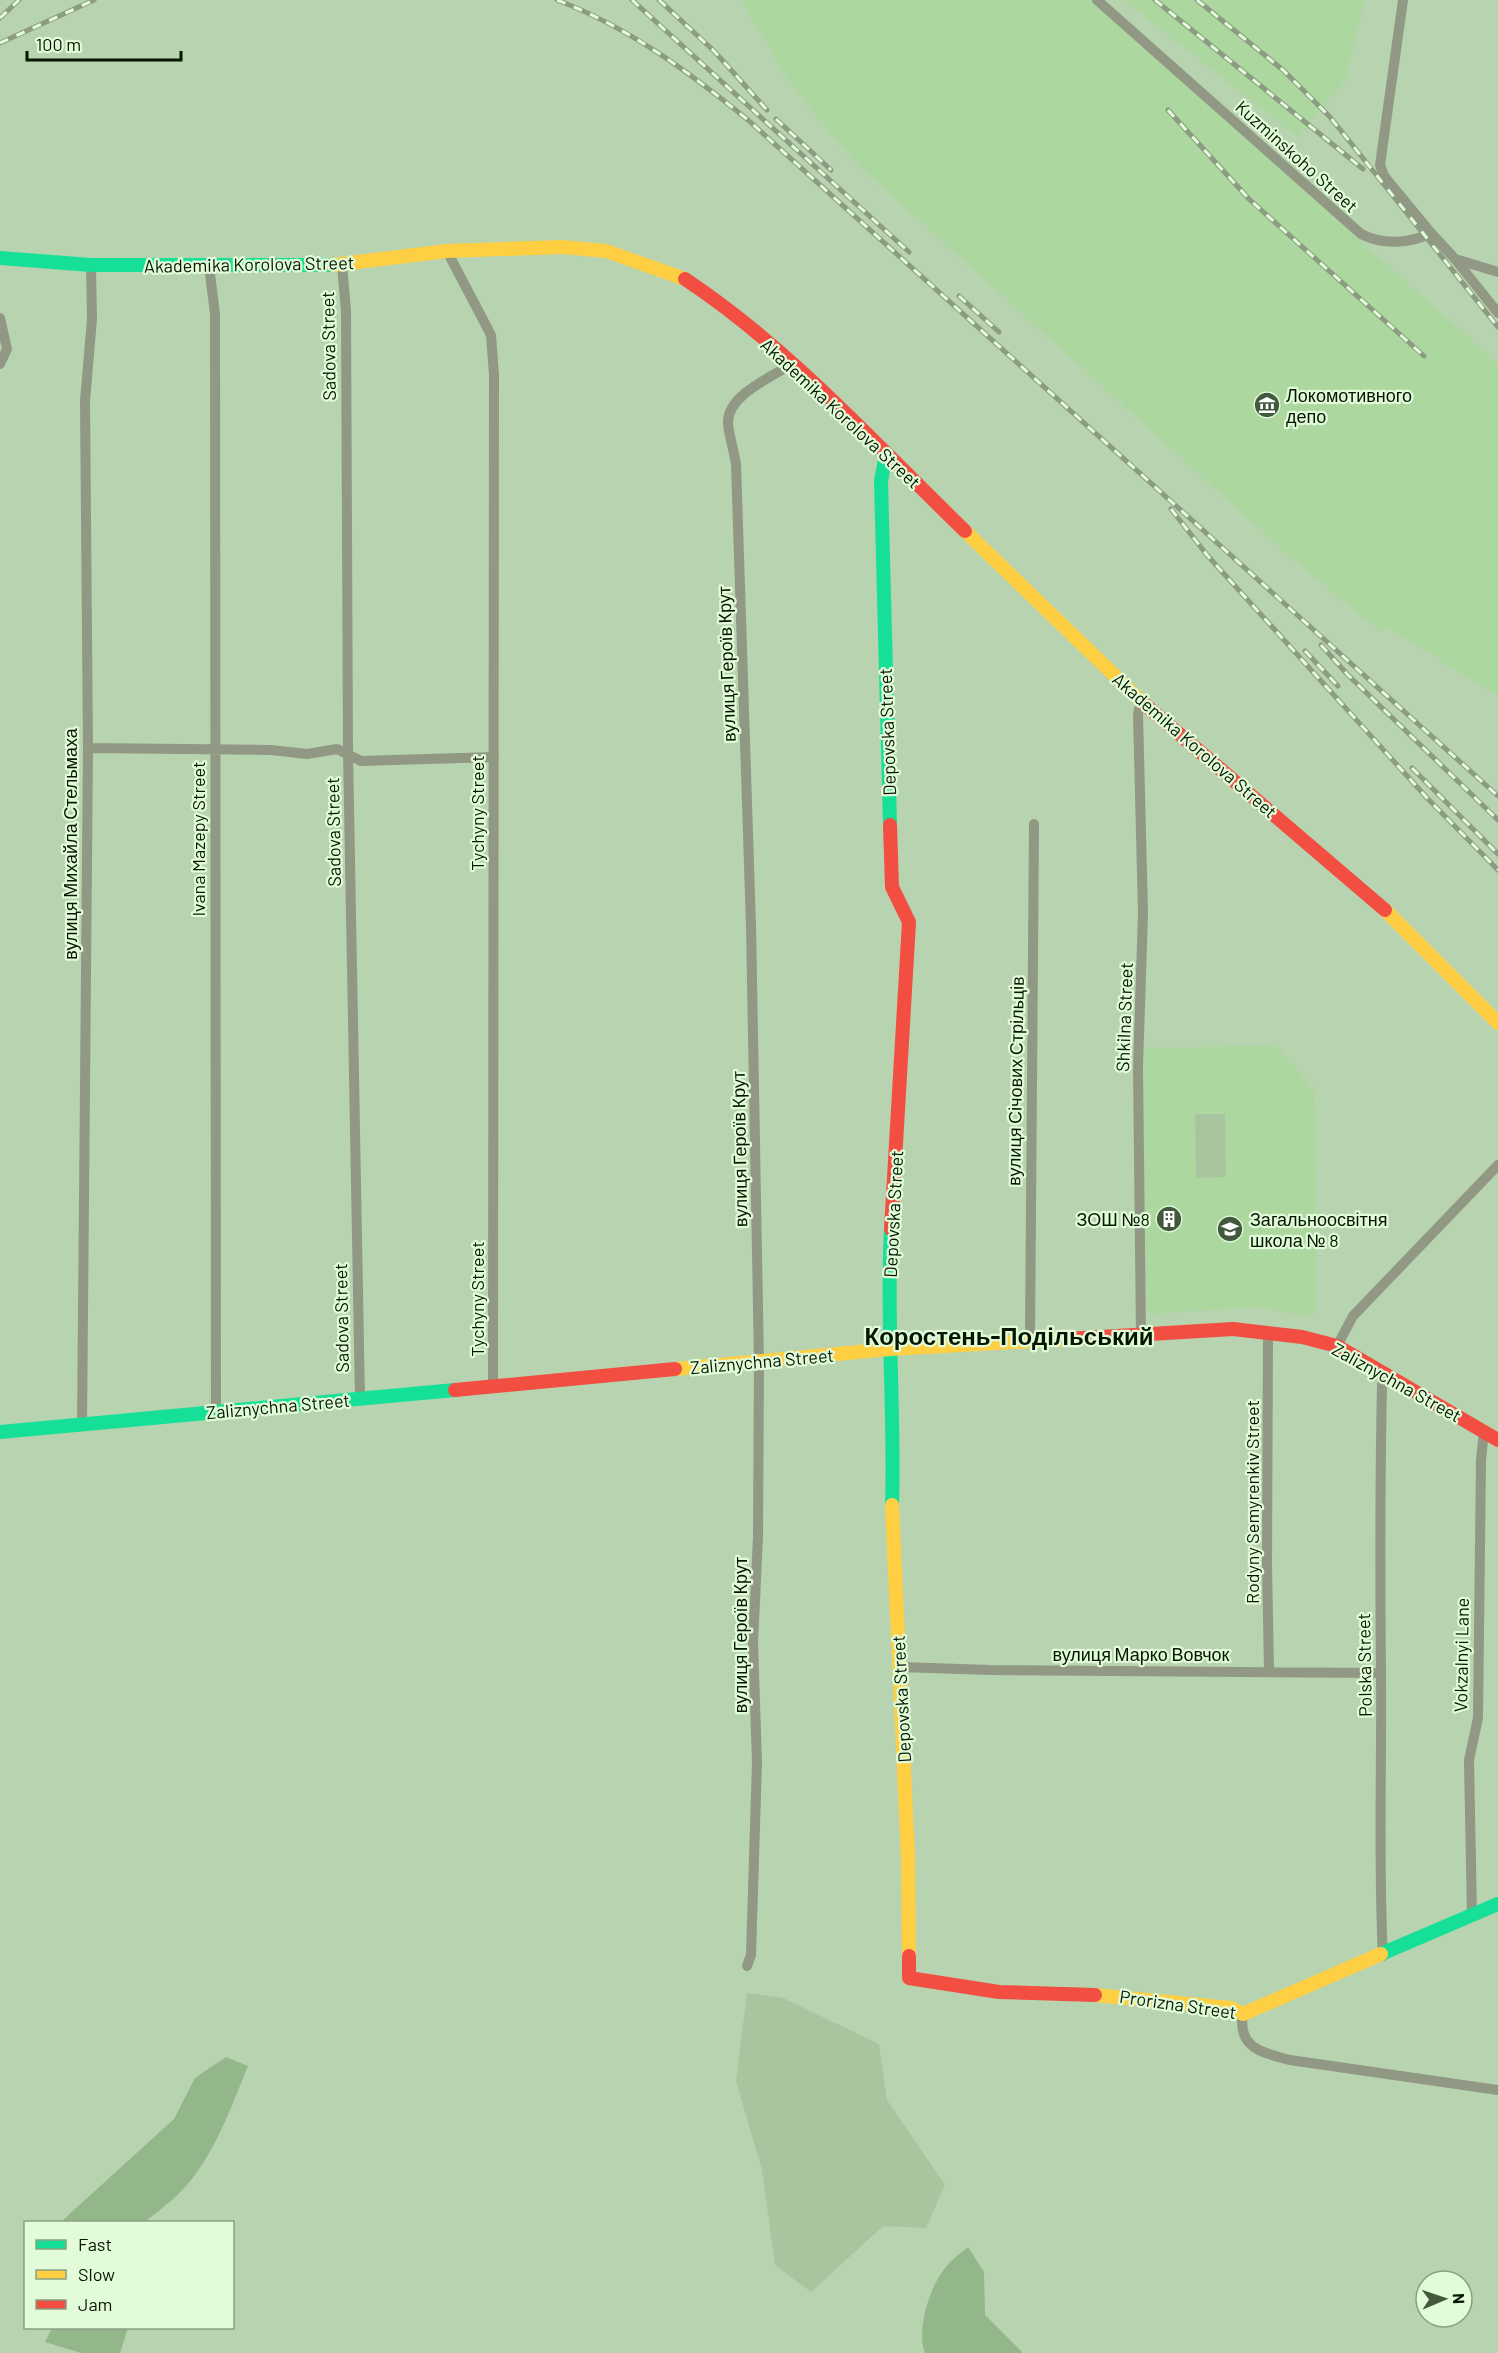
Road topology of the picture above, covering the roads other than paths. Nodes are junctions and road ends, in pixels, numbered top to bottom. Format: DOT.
graph roads {
  1 [pos="1097,0"];
  2 [pos="1403,0"];
  3 [pos="1431,233"];
  4 [pos="447,251"];
  5 [pos="0,258"];
  6 [pos="1455,259"];
  7 [pos="91,265"];
  8 [pos="342,265"];
  9 [pos="209,266"];
  10 [pos="1498,272"];
  11 [pos="1498,314"];
  12 [pos="0,318"];
  13 [pos="0,364"];
  14 [pos="792,364"];
  15 [pos="886,454"];
  16 [pos="1141,701"];
  17 [pos="88,748"];
  18 [pos="215,750"];
  19 [pos="348,752"];
  20 [pos="494,757"];
  21 [pos="1035,824"];
  22 [pos="1498,1023"];
  23 [pos="1498,1165"];
  24 [pos="1268,1333"];
  25 [pos="1141,1335"];
  26 [pos="1030,1339"];
  27 [pos="1336,1346"];
  28 [pos="890,1349"];
  29 [pos="759,1362"];
  30 [pos="1386,1374"];
  31 [pos="493,1385"];
  32 [pos="360,1399"];
  33 [pos="216,1412"];
  34 [pos="82,1425"];
  35 [pos="1484,1430"];
  36 [pos="0,1432"];
  37 [pos="1498,1440"];
  38 [pos="900,1666"];
  39 [pos="1269,1671"];
  40 [pos="1381,1673"];
  41 [pos="1498,1904"];
  42 [pos="1472,1916"];
  43 [pos="1383,1956"];
  44 [pos="747,1966"];
  45 [pos="909,1978"];
  46 [pos="1243,2014"];
  47 [pos="1498,2090"];
  1 -- 3 [label="street, Kuzminskoho Street"];
  2 -- 3 [label="street"];
  3 -- 6 [label="street"];
  4 -- 8 [label="street, Akademika Korolova Street"];
  4 -- 14 [label="street, Akademika Korolova Street"];
  4 -- 20 [label="street, Tychyny Street"];
  5 -- 7 [label="street, Akademika Korolova Street"];
  6 -- 10 [label="street"];
  6 -- 11 [label="street"];
  7 -- 9 [label="street, Akademika Korolova Street"];
  7 -- 17 [label="street, вулиця Михайла Стельмаха"];
  8 -- 9 [label="street, Akademika Korolova Street"];
  8 -- 19 [label="street, Sadova Street"];
  9 -- 18 [label="street, Ivana Mazepy Street"];
  12 -- 13 [label="street"];
  14 -- 15 [label="street, Akademika Korolova Street"];
  14 -- 29 [label="street, вулиця Героїв Крут"];
  15 -- 16 [label="street, Akademika Korolova Street"];
  15 -- 28 [label="street, Depovska Street"];
  16 -- 22 [label="street, Akademika Korolova Street"];
  16 -- 25 [label="street, Shkilna Street"];
  17 -- 18 [label="street"];
  17 -- 34 [label="street, вулиця Михайла Стельмаха"];
  18 -- 19 [label="street"];
  18 -- 33 [label="street, Ivana Mazepy Street"];
  19 -- 20 [label="street"];
  19 -- 32 [label="street, Sadova Street"];
  20 -- 31 [label="street, Tychyny Street"];
  21 -- 26 [label="street, вулиця Січових Стрільців"];
  23 -- 27 [label="street"];
  24 -- 25 [label="street, Zaliznychna Street"];
  24 -- 27 [label="street, Zaliznychna Street"];
  24 -- 39 [label="street, Rodyny Semyrenkiv Street"];
  25 -- 26 [label="street, Zaliznychna Street"];
  26 -- 28 [label="street, Zaliznychna Street"];
  27 -- 30 [label="street, Zaliznychna Street"];
  28 -- 29 [label="street, Zaliznychna Street"];
  28 -- 38 [label="street, Depovska Street"];
  29 -- 31 [label="street, Zaliznychna Street"];
  29 -- 44 [label="street, вулиця Героїв Крут"];
  30 -- 35 [label="street, Zaliznychna Street"];
  30 -- 40 [label="street, Polska Street"];
  31 -- 32 [label="street, Zaliznychna Street"];
  32 -- 33 [label="street, Zaliznychna Street"];
  33 -- 34 [label="street, Zaliznychna Street"];
  34 -- 36 [label="street, Zaliznychna Street"];
  35 -- 37 [label="street, Zaliznychna Street"];
  35 -- 42 [label="street, Vokzalnyi Lane"];
  38 -- 39 [label="street, вулиця Марко Вовчок"];
  38 -- 45 [label="street, Depovska Street"];
  39 -- 40 [label="street, вулиця Марко Вовчок"];
  40 -- 43 [label="street, Polska Street"];
  41 -- 42 [label="street, Prorizna Street"];
  42 -- 43 [label="street, Prorizna Street"];
  43 -- 46 [label="street, Prorizna Street"];
  45 -- 46 [label="street, Prorizna Street"];
  46 -- 47 [label="street"];
}
